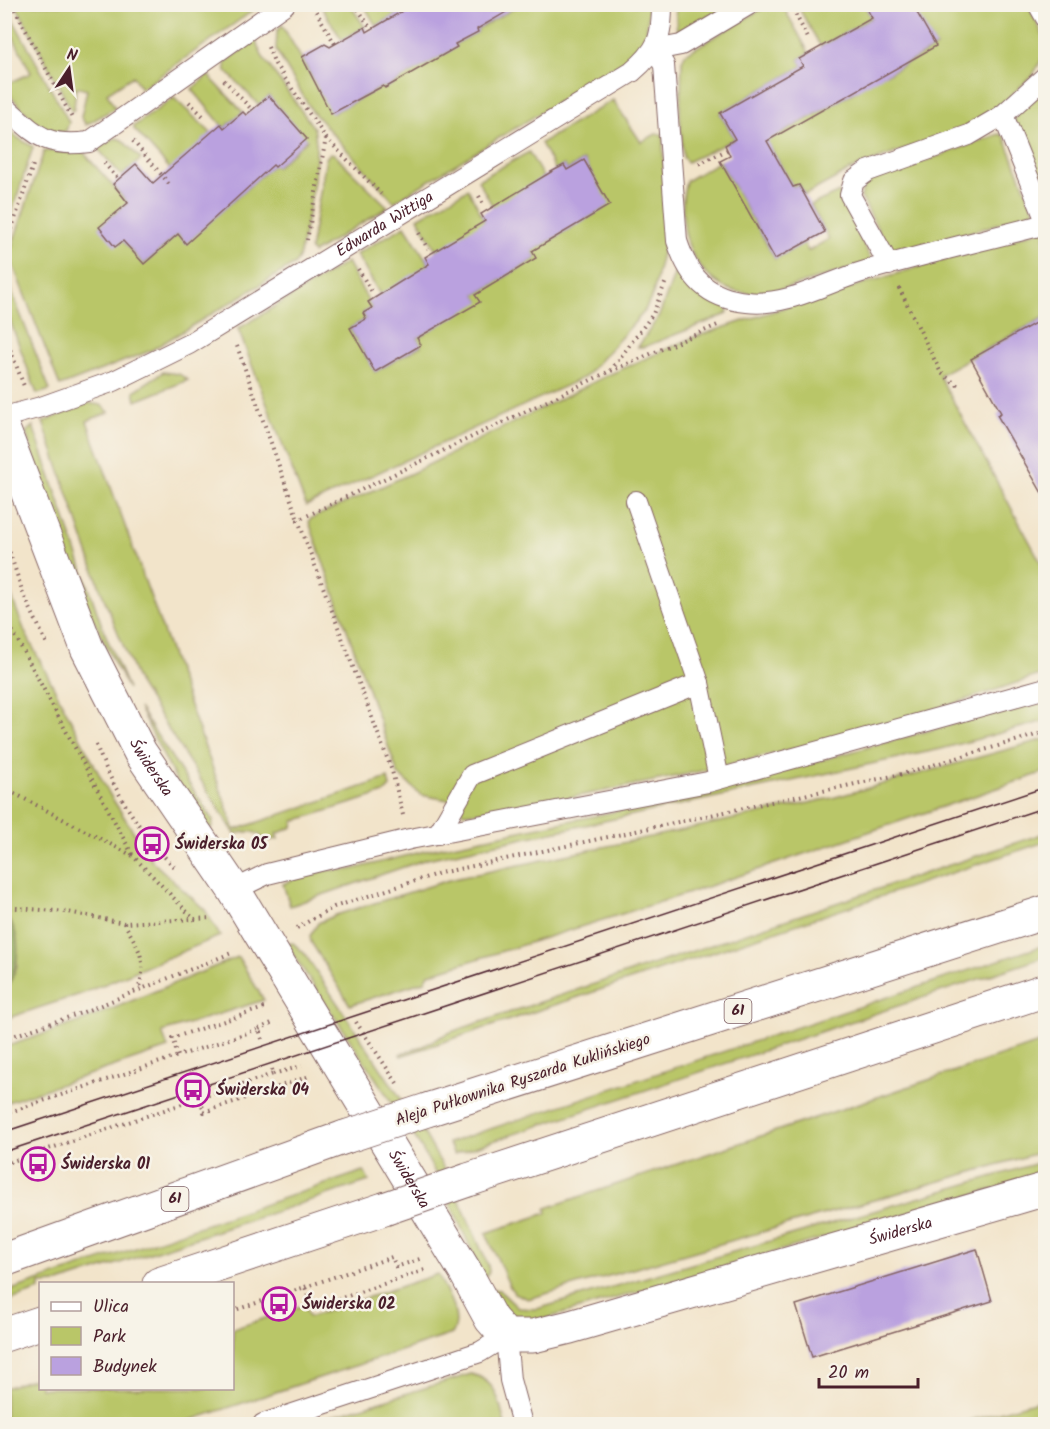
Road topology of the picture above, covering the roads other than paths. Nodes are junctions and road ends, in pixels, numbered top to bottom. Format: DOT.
graph roads {
  1 [pos="285,4"];
  2 [pos="662,4"];
  3 [pos="750,4"];
  4 [pos="1038,4"];
  5 [pos="1046,18"];
  6 [pos="655,50"];
  7 [pos="1046,76"];
  8 [pos="4,106"];
  9 [pos="1003,115"];
  10 [pos="1046,222"];
  11 [pos="889,265"];
  12 [pos="4,417"];
  13 [pos="4,431"];
  14 [pos="636,501"];
  15 [pos="699,683"];
  16 [pos="1046,688"];
  17 [pos="719,779"];
  18 [pos="438,834"];
  19 [pos="234,890"];
  20 [pos="1046,912"];
  21 [pos="1046,990"];
  22 [pos="1046,1189"];
  23 [pos="4,1260"];
  24 [pos="165,1282"];
  25 [pos="39,1323"];
  26 [pos="4,1335"];
  27 [pos="506,1336"];
  28 [pos="263,1425"];
  29 [pos="522,1425"];
  1 -- 8 [label="lane"];
  2 -- 6 [label="lane"];
  3 -- 6 [label="lane"];
  4 -- 5 [label="lane"];
  6 -- 11 [label="lane"];
  6 -- 12 [label="lane, Edwarda Wittiga"];
  7 -- 9 [label="lane"];
  9 -- 10 [label="lane"];
  9 -- 11 [label="lane"];
  10 -- 11 [label="lane"];
  13 -- 19 [label="main road, Świderska"];
  14 -- 15 [label="lane"];
  15 -- 17 [label="lane"];
  15 -- 18 [label="lane"];
  16 -- 17 [label="lane"];
  17 -- 18 [label="lane"];
  18 -- 19 [label="lane"];
  19 -- 27 [label="main road, Świderska"];
  20 -- 23 [label="main road, Aleja Pułkownika Ryszarda Kuklińskiego / 61, bridge"];
  21 -- 24 [label="main road, bridge"];
  22 -- 27 [label="main road, Świderska"];
  25 -- 26 [label="main road"];
  27 -- 28 [label="lane"];
  27 -- 29 [label="lane"];
}
